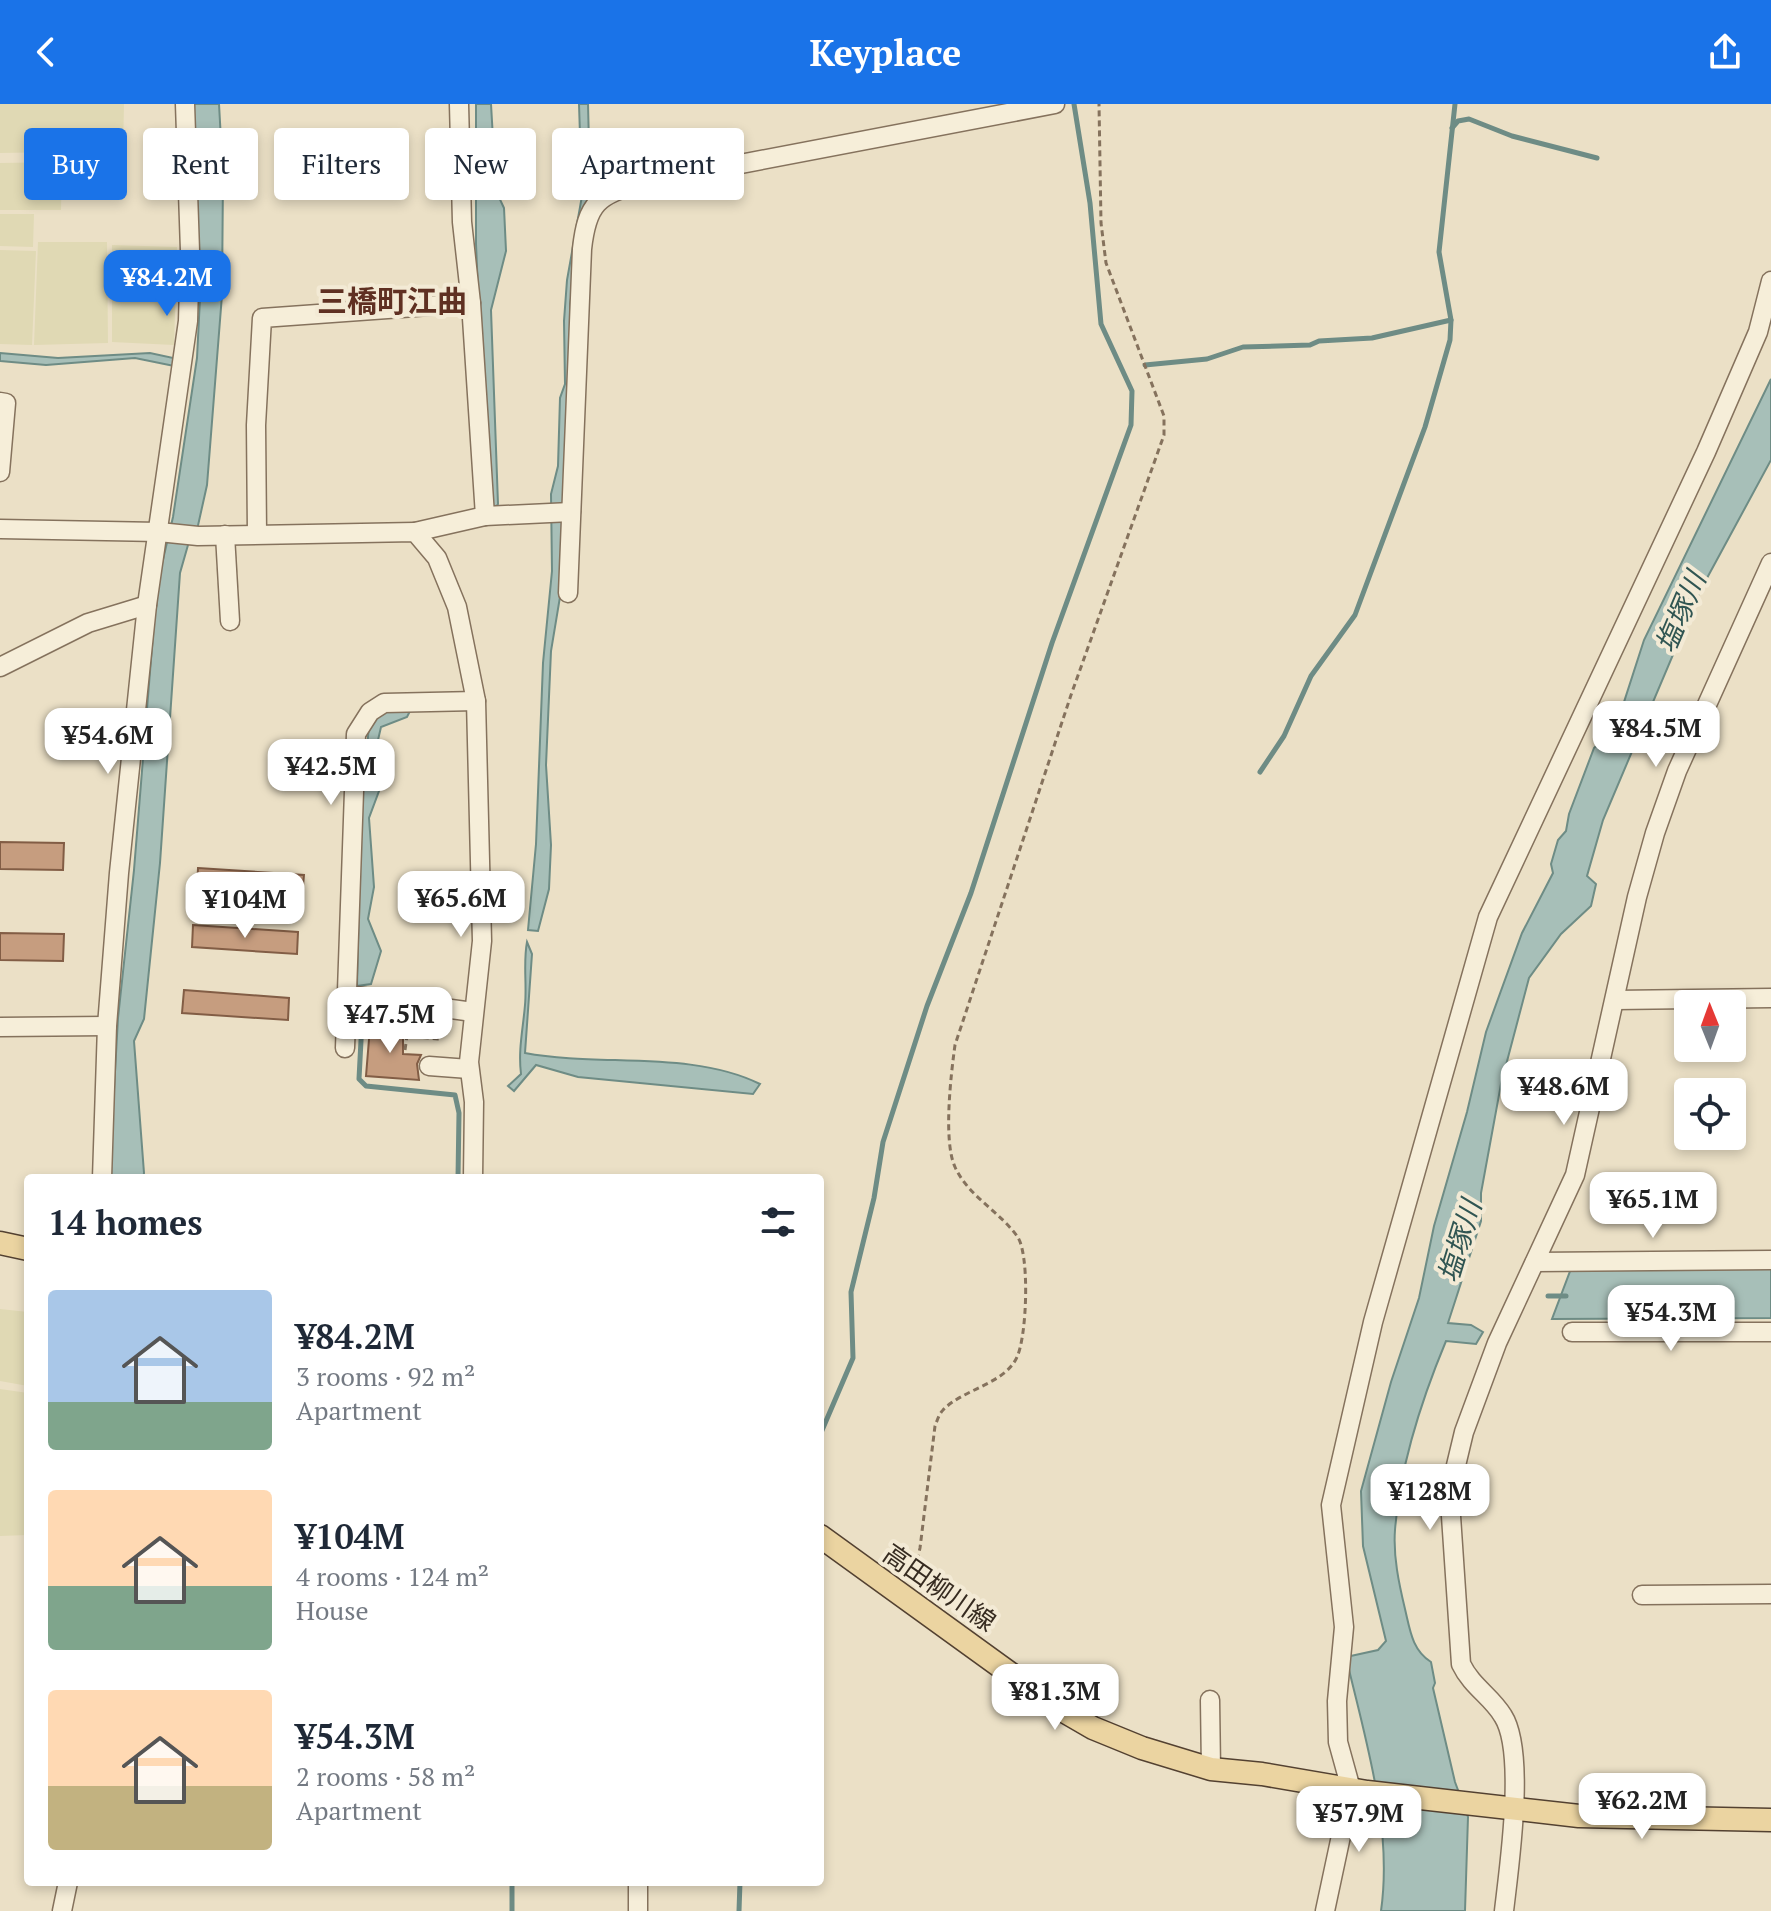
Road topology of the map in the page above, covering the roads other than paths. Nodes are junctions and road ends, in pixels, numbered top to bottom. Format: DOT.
graph roads {
  1 [pos="185,104"];
  2 [pos="459,104"];
  3 [pos="1055,104"];
  4 [pos="1771,281"];
  5 [pos="471,303"];
  6 [pos="0,402"];
  7 [pos="0,472"];
  8 [pos="571,512"];
  9 [pos="485,516"];
  10 [pos="0,529"];
  11 [pos="159,532"];
  12 [pos="415,532"];
  13 [pos="257,534"];
  14 [pos="225,535"];
  15 [pos="1771,563"];
  16 [pos="568,593"];
  17 [pos="147,605"];
  18 [pos="230,621"];
  19 [pos="0,667"];
  20 [pos="476,701"];
  21 [pos="359,997"];
  22 [pos="1771,998"];
  23 [pos="1615,1000"];
  24 [pos="473,1012"];
  25 [pos="107,1026"];
  26 [pos="0,1027"];
  27 [pos="345,1048"];
  28 [pos="429,1066"];
  29 [pos="469,1069"];
  30 [pos="102,1174"];
  31 [pos="473,1174"];
  32 [pos="0,1243"];
  33 [pos="24,1248"];
  34 [pos="1771,1260"];
  35 [pos="1535,1262"];
  36 [pos="1572,1332"];
  37 [pos="1771,1332"];
  38 [pos="824,1539"];
  39 [pos="1771,1594"];
  40 [pos="1642,1595"];
  41 [pos="1210,1700"];
  42 [pos="1211,1769"];
  43 [pos="1359,1791"];
  44 [pos="1507,1807"];
  45 [pos="1771,1820"];
  46 [pos="67,1886"];
  47 [pos="638,1886"];
  48 [pos="62,1911"];
  49 [pos="638,1911"];
  50 [pos="1325,1911"];
  51 [pos="1504,1911"];
  1 -- 11 [label="street"];
  2 -- 5 [label="street"];
  3 -- 8 [label="street"];
  4 -- 43 [label="street"];
  5 -- 9 [label="street"];
  5 -- 13 [label="street"];
  6 -- 7 [label="street"];
  8 -- 9 [label="street"];
  8 -- 16 [label="street"];
  9 -- 12 [label="street"];
  10 -- 11 [label="street"];
  11 -- 14 [label="street"];
  11 -- 17 [label="street"];
  12 -- 13 [label="street"];
  12 -- 20 [label="street"];
  13 -- 14 [label="street"];
  14 -- 18 [label="street"];
  15 -- 23 [label="street"];
  17 -- 19 [label="street"];
  17 -- 25 [label="street"];
  20 -- 21 [label="street"];
  20 -- 24 [label="street"];
  21 -- 24 [label="street"];
  21 -- 27 [label="street"];
  22 -- 23 [label="street"];
  23 -- 35 [label="street"];
  24 -- 29 [label="street"];
  25 -- 26 [label="street"];
  25 -- 30 [label="street"];
  28 -- 29 [label="street"];
  29 -- 31 [label="street"];
  32 -- 33 [label="main road"];
  34 -- 35 [label="street"];
  35 -- 44 [label="street"];
  36 -- 37 [label="street"];
  38 -- 42 [label="main road, 高田柳川線"];
  39 -- 40 [label="street"];
  41 -- 42 [label="street"];
  42 -- 43 [label="main road, 高田柳川線"];
  43 -- 44 [label="main road, 高田柳川線"];
  43 -- 50 [label="street"];
  44 -- 45 [label="main road, 高田柳川線"];
  44 -- 51 [label="street"];
  46 -- 48 [label="street"];
  47 -- 49 [label="street"];
}
